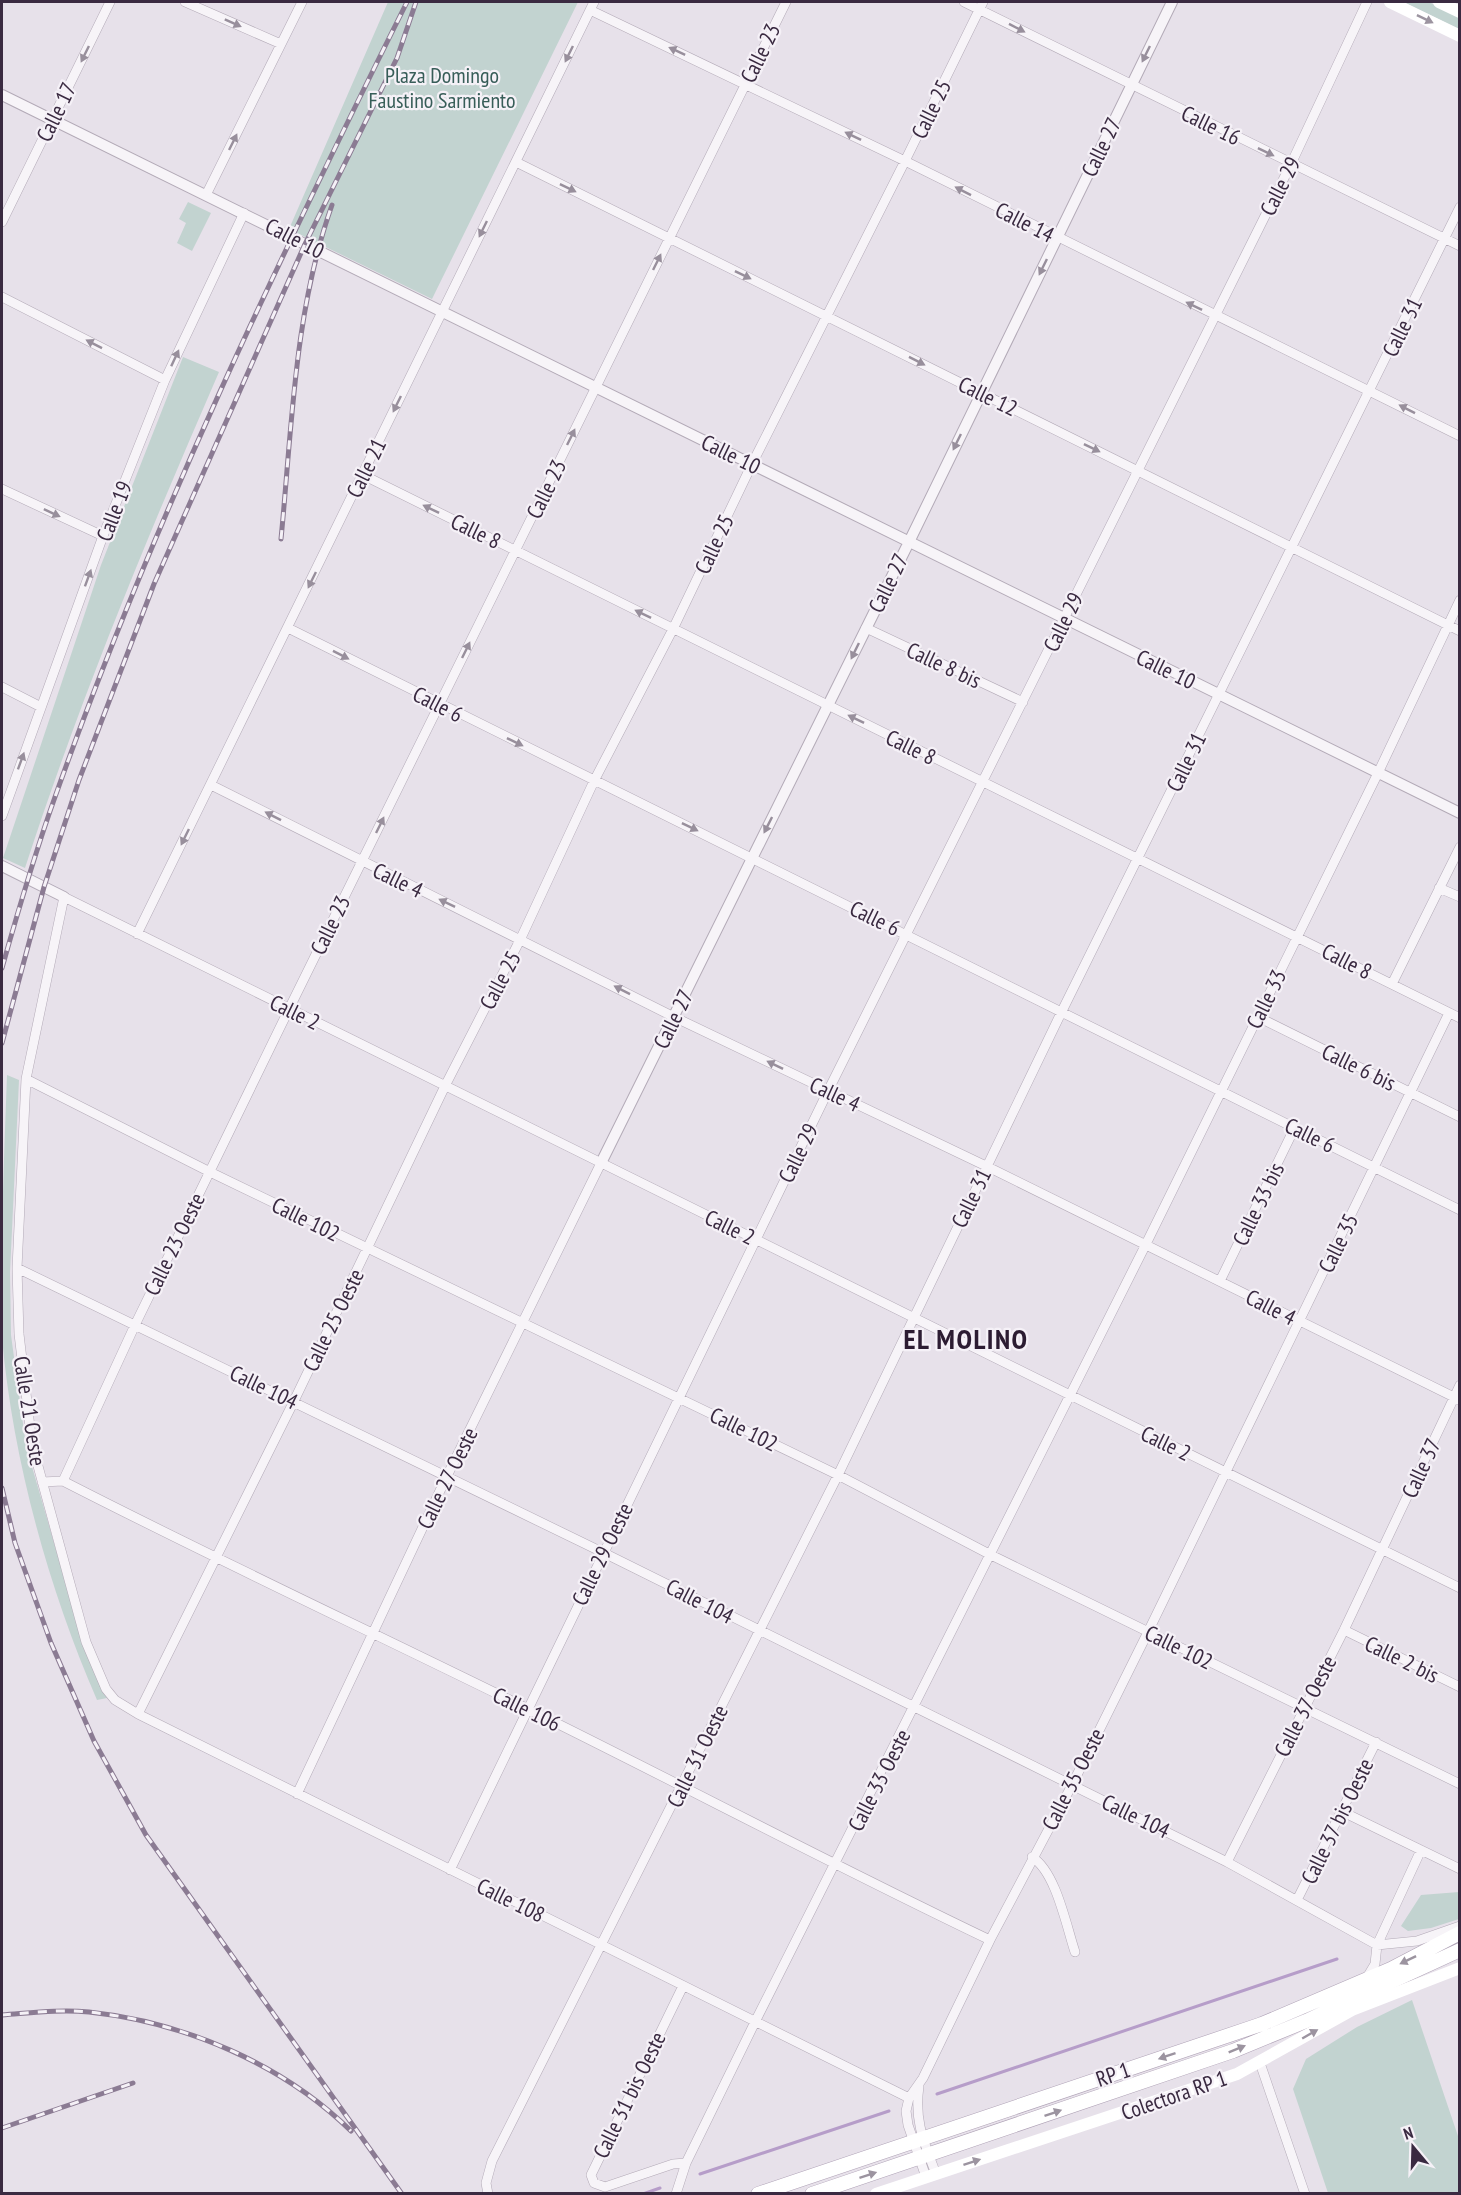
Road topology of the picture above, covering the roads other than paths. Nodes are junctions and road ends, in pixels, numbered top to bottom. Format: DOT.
graph roads {
  1 [pos="110,2"];
  2 [pos="185,2"];
  3 [pos="302,2"];
  4 [pos="786,2"];
  5 [pos="964,2"];
  6 [pos="1172,2"];
  7 [pos="1367,2"];
  8 [pos="1390,2"];
  9 [pos="1439,2"];
  10 [pos="981,5"];
  11 [pos="592,6"];
  12 [pos="1460,12"];
  13 [pos="1460,36"];
  14 [pos="281,44"];
  15 [pos="746,83"];
  16 [pos="1131,86"];
  17 [pos="2,94"];
  18 [pos="52,119"];
  19 [pos="906,161"];
  20 [pos="516,162"];
  21 [pos="1291,164"];
  22 [pos="206,195"];
  23 [pos="1460,207"];
  24 [pos="244,213"];
  25 [pos="2,222"];
  26 [pos="669,238"];
  27 [pos="1057,238"];
  28 [pos="1444,239"];
  29 [pos="1460,246"];
  30 [pos="2,297"];
  31 [pos="443,312"];
  32 [pos="828,316"];
  33 [pos="1214,316"];
  34 [pos="165,380"];
  35 [pos="596,387"];
  36 [pos="1371,391"];
  37 [pos="981,393"];
  38 [pos="1460,436"];
  39 [pos="752,464"];
  40 [pos="1137,471"];
  41 [pos="363,475"];
  42 [pos="2,489"];
  43 [pos="103,536"];
  44 [pos="909,542"];
  45 [pos="1292,548"];
  46 [pos="515,550"];
  47 [pos="1460,600"];
  48 [pos="1065,619"];
  49 [pos="1447,625"];
  50 [pos="288,628"];
  51 [pos="866,628"];
  52 [pos="673,629"];
  53 [pos="1460,631"];
  54 [pos="2,687"];
  55 [pos="1219,694"];
  56 [pos="1023,702"];
  57 [pos="440,705"];
  58 [pos="828,705"];
  59 [pos="41,707"];
  60 [pos="1378,773"];
  61 [pos="594,781"];
  62 [pos="983,782"];
  63 [pos="211,785"];
  64 [pos="1460,813"];
  65 [pos="2,816"];
  66 [pos="1460,847"];
  67 [pos="752,857"];
  68 [pos="1139,859"];
  69 [pos="361,862"];
  70 [pos="2,866"];
  71 [pos="1439,888"];
  72 [pos="63,897"];
  73 [pos="1460,897"];
  74 [pos="137,934"];
  75 [pos="907,934"];
  76 [pos="1297,936"];
  77 [pos="521,938"];
  78 [pos="1392,984"];
  79 [pos="289,1009"];
  80 [pos="1062,1011"];
  81 [pos="1449,1013"];
  82 [pos="674,1017"];
  83 [pos="1258,1017"];
  84 [pos="1460,1018"];
  85 [pos="26,1079"];
  86 [pos="445,1086"];
  87 [pos="828,1090"];
  88 [pos="1220,1090"];
  89 [pos="1410,1092"];
  90 [pos="1460,1117"];
  91 [pos="1295,1127"];
  92 [pos="600,1163"];
  93 [pos="986,1166"];
  94 [pos="1374,1167"];
  95 [pos="210,1172"];
  96 [pos="1460,1210"];
  97 [pos="756,1240"];
  98 [pos="1146,1244"];
  99 [pos="368,1249"];
  100 [pos="17,1268"];
  101 [pos="1220,1281"];
  102 [pos="913,1318"];
  103 [pos="524,1322"];
  104 [pos="1300,1322"];
  105 [pos="135,1325"];
  106 [pos="1460,1385"];
  107 [pos="1071,1396"];
  108 [pos="678,1397"];
  109 [pos="1456,1399"];
  110 [pos="294,1401"];
  111 [pos="1226,1473"];
  112 [pos="838,1475"];
  113 [pos="446,1478"];
  114 [pos="63,1481"];
  115 [pos="42,1482"];
  116 [pos="1382,1550"];
  117 [pos="602,1552"];
  118 [pos="991,1555"];
  119 [pos="214,1558"];
  120 [pos="1460,1588"];
  121 [pos="1344,1630"];
  122 [pos="759,1631"];
  123 [pos="1148,1632"];
  124 [pos="372,1635"];
  125 [pos="1460,1687"];
  126 [pos="115,1700"];
  127 [pos="915,1707"];
  128 [pos="1304,1707"];
  129 [pos="528,1709"];
  130 [pos="138,1714"];
  131 [pos="1376,1742"];
  132 [pos="1460,1784"];
  133 [pos="1072,1785"];
  134 [pos="682,1786"];
  135 [pos="297,1794"];
  136 [pos="1341,1811"];
  137 [pos="1421,1850"];
  138 [pos="1032,1857"];
  139 [pos="1227,1862"];
  140 [pos="836,1866"];
  141 [pos="1460,1869"];
  142 [pos="450,1870"];
  143 [pos="1297,1900"];
  144 [pos="1460,1926"];
  145 [pos="1460,1933"];
  146 [pos="990,1940"];
  147 [pos="602,1945"];
  148 [pos="1377,1945"];
  149 [pos="1460,1950"];
  150 [pos="1075,1952"];
  151 [pos="1460,1968"];
  152 [pos="1366,1979"];
  153 [pos="683,1986"];
  154 [pos="755,2022"];
  155 [pos="1260,2063"];
  156 [pos="919,2084"];
  157 [pos="909,2098"];
  158 [pos="918,2141"];
  159 [pos="924,2157"];
  160 [pos="686,2163"];
  161 [pos="931,2175"];
  162 [pos="677,2192"];
  163 [pos="488,2193"];
  164 [pos="758,2193"];
  165 [pos="812,2193"];
  166 [pos="878,2193"];
  167 [pos="1305,2193"];
  1 -- 18 [label="street, Calle 17, one-way"];
  2 -- 14 [label="street, one-way"];
  3 -- 14 [label="street"];
  4 -- 15 [label="street, Calle 23"];
  5 -- 10 [label="street, Calle 16"];
  6 -- 16 [label="street, Calle 27, one-way"];
  7 -- 21 [label="street, Calle 29"];
  8 -- 13 [label="main road, one-way"];
  9 -- 12 [label="main road"];
  10 -- 16 [label="street, Calle 16, one-way"];
  10 -- 19 [label="street, Calle 25"];
  15 -- 11 [label="street, Calle 14, one-way"];
  11 -- 20 [label="street, Calle 21, one-way"];
  22 -- 14 [label="street, one-way"];
  19 -- 15 [label="street, Calle 14, one-way"];
  15 -- 26 [label="street, Calle 23"];
  16 -- 21 [label="street, Calle 16, one-way"];
  16 -- 27 [label="street, Calle 27"];
  17 -- 18 [label="street, Calle 10"];
  18 -- 22 [label="street, Calle 10"];
  18 -- 25 [label="street, Calle 17"];
  27 -- 19 [label="street, Calle 14, one-way"];
  19 -- 32 [label="street, Calle 25"];
  20 -- 26 [label="street, Calle 12, one-way"];
  20 -- 31 [label="street, Calle 21, one-way"];
  21 -- 28 [label="street, Calle 16"];
  21 -- 33 [label="street, Calle 29"];
  22 -- 24 [label="street, Calle 10"];
  23 -- 28 [label="street, Calle 31"];
  24 -- 31 [label="street, Calle 10"];
  34 -- 24 [label="street, Calle 19, one-way"];
  26 -- 32 [label="street, Calle 12, one-way"];
  35 -- 26 [label="street, Calle 23, one-way"];
  33 -- 27 [label="street, Calle 14, one-way"];
  27 -- 37 [label="street, Calle 27, one-way"];
  28 -- 29 [label="street, Calle 16"];
  28 -- 36 [label="street, Calle 31"];
  34 -- 30 [label="street, one-way"];
  31 -- 35 [label="street, Calle 10"];
  31 -- 41 [label="street, Calle 21, one-way"];
  32 -- 37 [label="street, Calle 12, one-way"];
  32 -- 39 [label="street, Calle 25"];
  33 -- 36 [label="street, Calle 14"];
  33 -- 40 [label="street, Calle 29"];
  34 -- 43 [label="street, Calle 19"];
  35 -- 39 [label="street, Calle 10"];
  46 -- 35 [label="street, Calle 23, one-way"];
  38 -- 36 [label="street, Calle 14, one-way"];
  36 -- 45 [label="street, Calle 31"];
  37 -- 40 [label="street, Calle 12, one-way"];
  37 -- 44 [label="street, Calle 27, one-way"];
  39 -- 44 [label="street, Calle 10"];
  39 -- 52 [label="street, Calle 25"];
  40 -- 45 [label="street, Calle 12"];
  40 -- 48 [label="street, Calle 29"];
  46 -- 41 [label="street, Calle 8, one-way"];
  41 -- 50 [label="street, Calle 21, one-way"];
  42 -- 43 [label="street, one-way"];
  59 -- 43 [label="street, Calle 19, one-way"];
  44 -- 48 [label="street, Calle 10"];
  44 -- 51 [label="street, Calle 27"];
  45 -- 49 [label="street, Calle 12"];
  45 -- 55 [label="street, Calle 31"];
  52 -- 46 [label="street, Calle 8, one-way"];
  57 -- 46 [label="street, Calle 23, one-way"];
  47 -- 49 [label="street, Calle 33"];
  48 -- 55 [label="street, Calle 10"];
  48 -- 56 [label="street, Calle 29"];
  49 -- 53 [label="street, Calle 12"];
  49 -- 60 [label="street, Calle 33"];
  50 -- 57 [label="street, Calle 6, one-way"];
  50 -- 63 [label="street, Calle 21"];
  51 -- 56 [label="street, Calle 8 bis"];
  51 -- 58 [label="street, Calle 27, one-way"];
  52 -- 58 [label="street, Calle 8"];
  52 -- 61 [label="street, Calle 25"];
  54 -- 59 [label="street"];
  55 -- 60 [label="street, Calle 10"];
  55 -- 68 [label="street, Calle 31"];
  56 -- 62 [label="street, Calle 29"];
  57 -- 61 [label="street, Calle 6, one-way"];
  69 -- 57 [label="street, Calle 23, one-way"];
  62 -- 58 [label="street, Calle 8, one-way"];
  58 -- 67 [label="street, Calle 27, one-way"];
  65 -- 59 [label="street, Calle 19, one-way"];
  60 -- 64 [label="street, Calle 10"];
  60 -- 76 [label="street, Calle 33"];
  61 -- 67 [label="street, Calle 6, one-way"];
  61 -- 77 [label="street, Calle 25"];
  62 -- 68 [label="street, Calle 8"];
  62 -- 75 [label="street, Calle 29"];
  69 -- 63 [label="street, Calle 4, one-way"];
  63 -- 74 [label="street, Calle 21, one-way"];
  66 -- 71 [label="street"];
  67 -- 75 [label="street, Calle 6"];
  67 -- 82 [label="street, Calle 27"];
  68 -- 76 [label="street, Calle 8"];
  68 -- 80 [label="street, Calle 31"];
  77 -- 69 [label="street, Calle 4, one-way"];
  69 -- 79 [label="street, Calle 23"];
  70 -- 72 [label="street, Calle 2"];
  71 -- 73 [label="street"];
  71 -- 78 [label="street"];
  72 -- 74 [label="street, Calle 2"];
  72 -- 85 [label="street, Calle 21 Oeste"];
  74 -- 79 [label="street, Calle 2"];
  75 -- 80 [label="street, Calle 6"];
  75 -- 87 [label="street, Calle 29"];
  76 -- 78 [label="street, Calle 8"];
  76 -- 83 [label="street, Calle 33"];
  82 -- 77 [label="street, Calle 4, one-way"];
  77 -- 86 [label="street, Calle 25"];
  78 -- 81 [label="street, Calle 8"];
  79 -- 86 [label="street, Calle 2"];
  79 -- 95 [label="street, Calle 23 Oeste"];
  80 -- 88 [label="street, Calle 6"];
  80 -- 93 [label="street, Calle 31"];
  81 -- 84 [label="street, Calle 8"];
  81 -- 89 [label="street, Calle 35"];
  87 -- 82 [label="street, Calle 4, one-way"];
  82 -- 92 [label="street, Calle 27"];
  83 -- 88 [label="street, Calle 33"];
  83 -- 89 [label="street, Calle 6 bis"];
  85 -- 95 [label="street, Calle 102"];
  85 -- 100 [label="street, Calle 21 Oeste"];
  86 -- 92 [label="street, Calle 2"];
  86 -- 99 [label="street, Calle 25 Oeste"];
  87 -- 93 [label="street, Calle 4"];
  87 -- 97 [label="street, Calle 29"];
  88 -- 91 [label="street, Calle 6"];
  88 -- 98 [label="street, Calle 33"];
  89 -- 90 [label="street, Calle 6 bis"];
  89 -- 94 [label="street, Calle 35"];
  91 -- 94 [label="street, Calle 6"];
  91 -- 101 [label="street, Calle 33 bis"];
  92 -- 97 [label="street, Calle 2"];
  92 -- 103 [label="street, Calle 27 Oeste"];
  93 -- 98 [label="street, Calle 4"];
  93 -- 102 [label="street, Calle 31"];
  94 -- 96 [label="street, Calle 6"];
  94 -- 104 [label="street, Calle 35"];
  95 -- 99 [label="street, Calle 102"];
  95 -- 105 [label="street, Calle 23 Oeste"];
  97 -- 102 [label="street, Calle 2"];
  97 -- 108 [label="street, Calle 29 Oeste"];
  98 -- 101 [label="street, Calle 4"];
  98 -- 107 [label="street, Calle 33"];
  99 -- 103 [label="street, Calle 102"];
  99 -- 110 [label="street, Calle 25 Oeste"];
  100 -- 105 [label="street, Calle 104"];
  100 -- 115 [label="street, Calle 21 Oeste"];
  101 -- 104 [label="street, Calle 4"];
  102 -- 107 [label="street, Calle 2"];
  102 -- 112 [label="street, Calle 31 Oeste"];
  103 -- 108 [label="street, Calle 102"];
  103 -- 113 [label="street, Calle 27 Oeste"];
  104 -- 109 [label="street, Calle 4"];
  104 -- 111 [label="street, Calle 35"];
  105 -- 110 [label="street, Calle 104"];
  105 -- 114 [label="street, Calle 23 Oeste"];
  106 -- 109 [label="street, Calle 37"];
  107 -- 111 [label="street, Calle 2"];
  107 -- 118 [label="street, Calle 33 Oeste"];
  108 -- 112 [label="street, Calle 102"];
  108 -- 117 [label="street, Calle 29 Oeste"];
  109 -- 116 [label="street, Calle 37"];
  110 -- 113 [label="street, Calle 104"];
  110 -- 119 [label="street, Calle 25 Oeste"];
  111 -- 116 [label="street, Calle 2"];
  111 -- 123 [label="street, Calle 35 Oeste"];
  112 -- 118 [label="street, Calle 102"];
  112 -- 122 [label="street, Calle 31 Oeste"];
  113 -- 117 [label="street, Calle 104"];
  113 -- 124 [label="street, Calle 27 Oeste"];
  114 -- 115 [label="street"];
  114 -- 119 [label="street, Calle 106"];
  115 -- 126 [label="street, Calle 21 Oeste"];
  116 -- 120 [label="street, Calle 2"];
  116 -- 121 [label="street, Calle 37 Oeste"];
  117 -- 122 [label="street, Calle 104"];
  117 -- 129 [label="street, Calle 29 Oeste"];
  118 -- 123 [label="street, Calle 102"];
  118 -- 127 [label="street, Calle 33 Oeste"];
  119 -- 124 [label="street, Calle 106"];
  119 -- 130 [label="street, Calle 25 Oeste"];
  121 -- 125 [label="street, Calle 2 bis"];
  121 -- 128 [label="street, Calle 37 Oeste"];
  122 -- 127 [label="street, Calle 104"];
  122 -- 134 [label="street, Calle 31 Oeste"];
  123 -- 128 [label="street, Calle 102"];
  123 -- 133 [label="street, Calle 35 Oeste"];
  124 -- 129 [label="street, Calle 106"];
  124 -- 135 [label="street, Calle 27 Oeste"];
  126 -- 130 [label="street, Calle 108"];
  127 -- 133 [label="street, Calle 104"];
  127 -- 140 [label="street, Calle 33 Oeste"];
  128 -- 131 [label="street, Calle 102"];
  128 -- 139 [label="street, Calle 37 Oeste"];
  129 -- 134 [label="street, Calle 106"];
  129 -- 142 [label="street, Calle 29 Oeste"];
  130 -- 135 [label="street, Calle 108"];
  131 -- 132 [label="street, Calle 102"];
  131 -- 136 [label="street, Calle 37 bis Oeste"];
  133 -- 138 [label="street, Calle 35 Oeste"];
  133 -- 139 [label="street, Calle 104"];
  134 -- 140 [label="street, Calle 106"];
  134 -- 147 [label="street, Calle 31 Oeste"];
  135 -- 142 [label="street, Calle 108"];
  136 -- 137 [label="street"];
  136 -- 143 [label="street, Calle 37 bis Oeste"];
  137 -- 141 [label="street"];
  137 -- 148 [label="street"];
  138 -- 146 [label="street, Calle 35 Oeste"];
  138 -- 150 [label="street"];
  139 -- 143 [label="street, Calle 104"];
  140 -- 146 [label="street, Calle 106"];
  140 -- 154 [label="street, Calle 33 Oeste"];
  142 -- 147 [label="street, Calle 108"];
  143 -- 148 [label="street, Calle 104"];
  144 -- 148 [label="street"];
  145 -- 152 [label="main road, RP 1, one-way"];
  146 -- 156 [label="street, Calle 35 Oeste"];
  147 -- 153 [label="street, Calle 108"];
  147 -- 163 [label="street, Calle 31 Oeste"];
  148 -- 152 [label="street"];
  159 -- 149 [label="main road, RP 1, one-way"];
  155 -- 151 [label="main road, Colectora RP 1, one-way"];
  152 -- 158 [label="main road, RP 1, one-way"];
  153 -- 154 [label="street, Calle 108"];
  153 -- 160 [label="street, Calle 31 bis Oeste"];
  154 -- 157 [label="street, Calle 108"];
  154 -- 160 [label="street, Calle 33 Oeste"];
  161 -- 155 [label="main road, Colectora RP 1, one-way"];
  155 -- 167 [label="street"];
  156 -- 157 [label="street, Calle 35 Oeste"];
  156 -- 158 [label="street, Calle 35 Oeste"];
  157 -- 158 [label="street"];
  158 -- 159 [label="street"];
  158 -- 164 [label="main road, RP 1"];
  159 -- 161 [label="street"];
  165 -- 159 [label="main road, RP 1, one-way"];
  160 -- 162 [label="street, Calle 33 Oeste"];
  161 -- 166 [label="main road, Colectora RP 1"];
}
